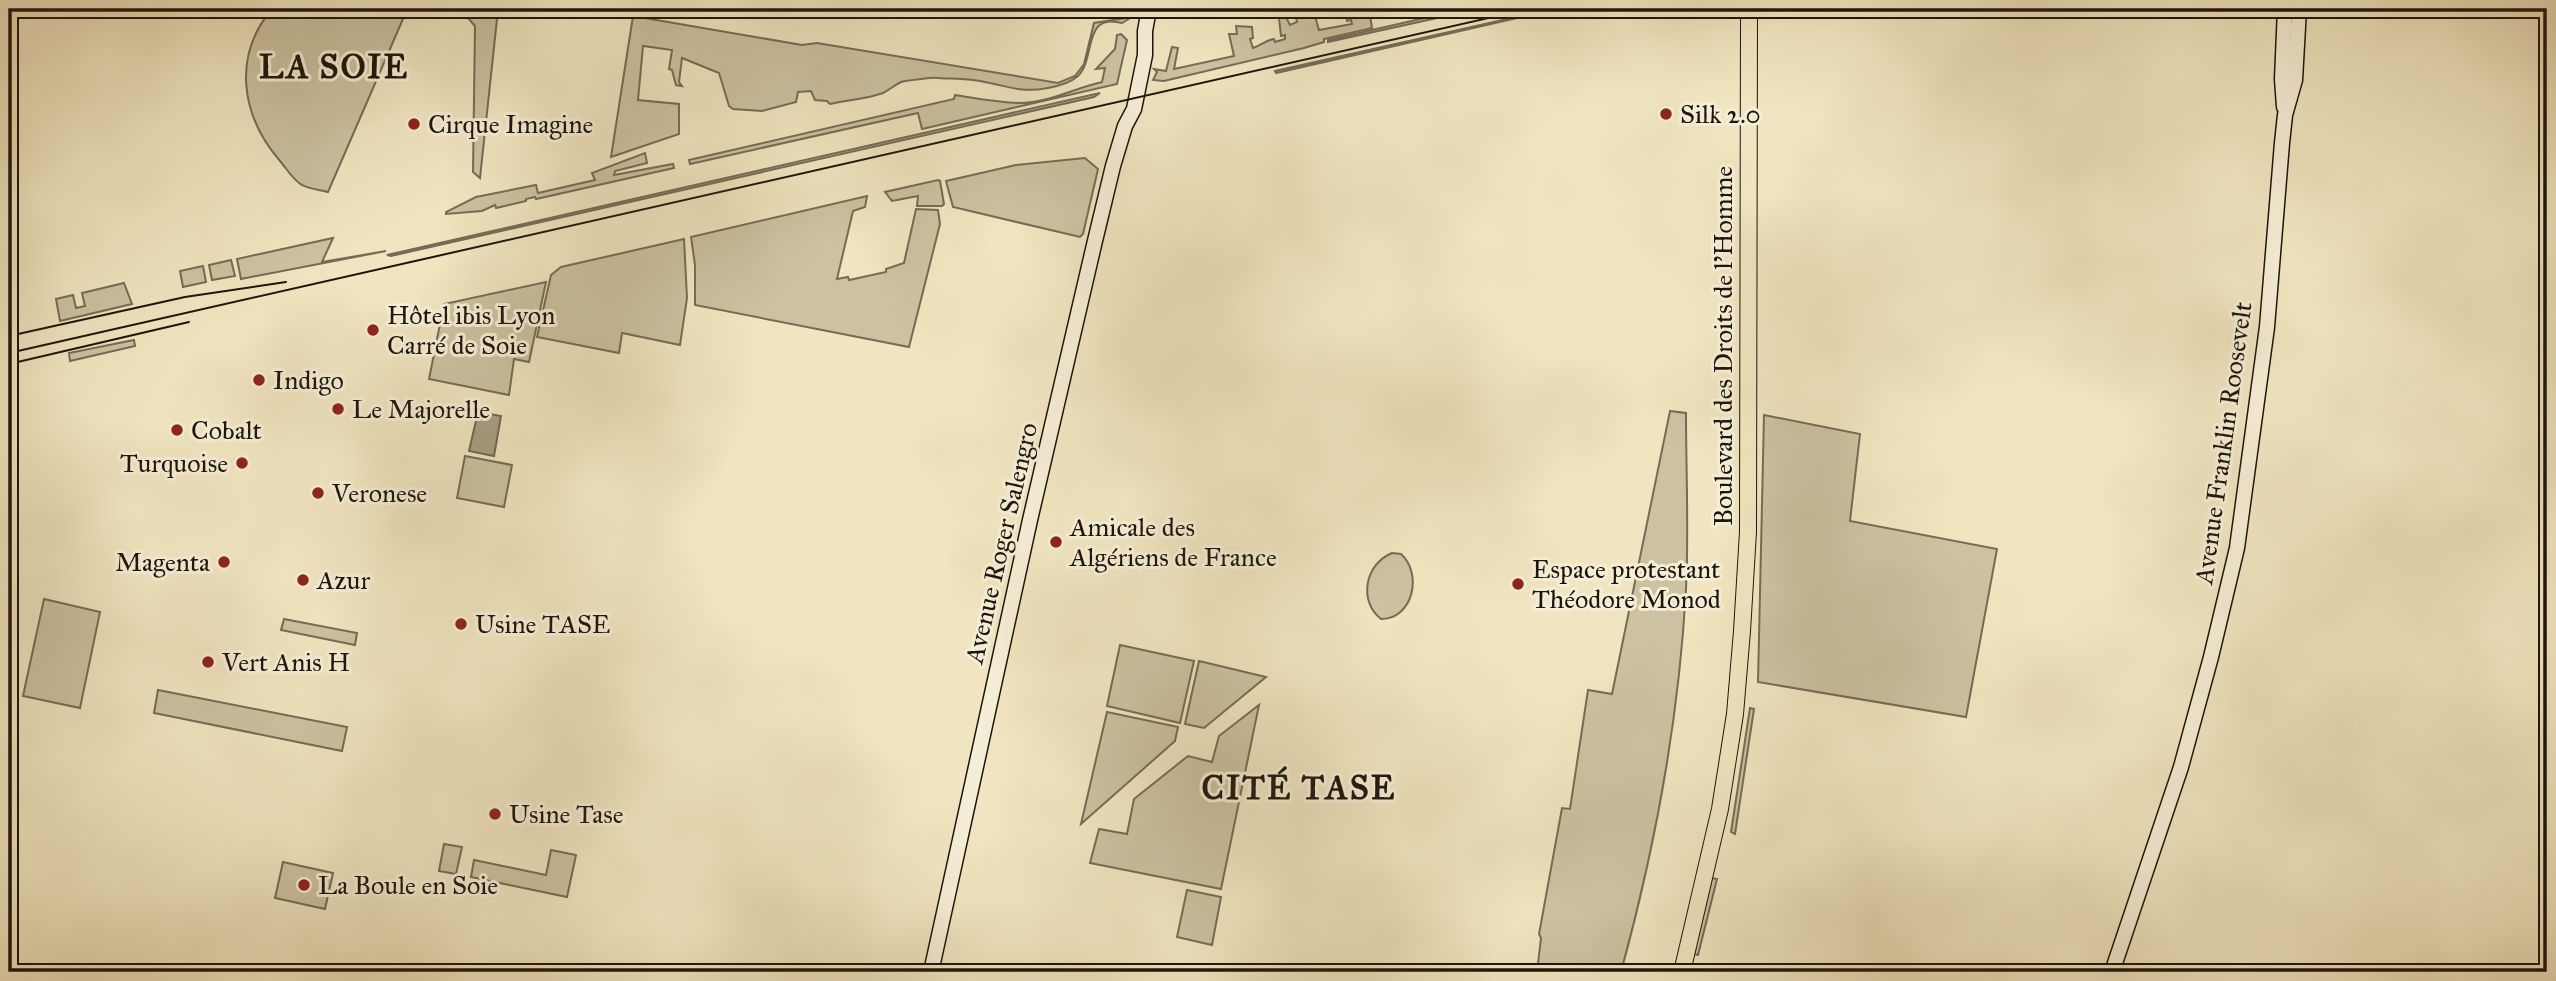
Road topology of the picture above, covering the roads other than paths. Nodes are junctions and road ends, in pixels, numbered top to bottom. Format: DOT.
graph roads {
  1 [pos="1149,9"];
  2 [pos="1749,9"];
  3 [pos="2286,9"];
  4 [pos="2299,9"];
  5 [pos="2285,116"];
  6 [pos="931,972"];
  7 [pos="1682,972"];
  8 [pos="2112,972"];
  1 -- 6 [label="street, Avenue Roger Salengro"];
  2 -- 7 [label="main road, Boulevard des Droits de l'Homme"];
  3 -- 5 [label="street, Avenue Franklin Roosevelt"];
  4 -- 5 [label="street, Avenue Franklin Roosevelt"];
  5 -- 8 [label="street, Avenue Franklin Roosevelt"];
}
